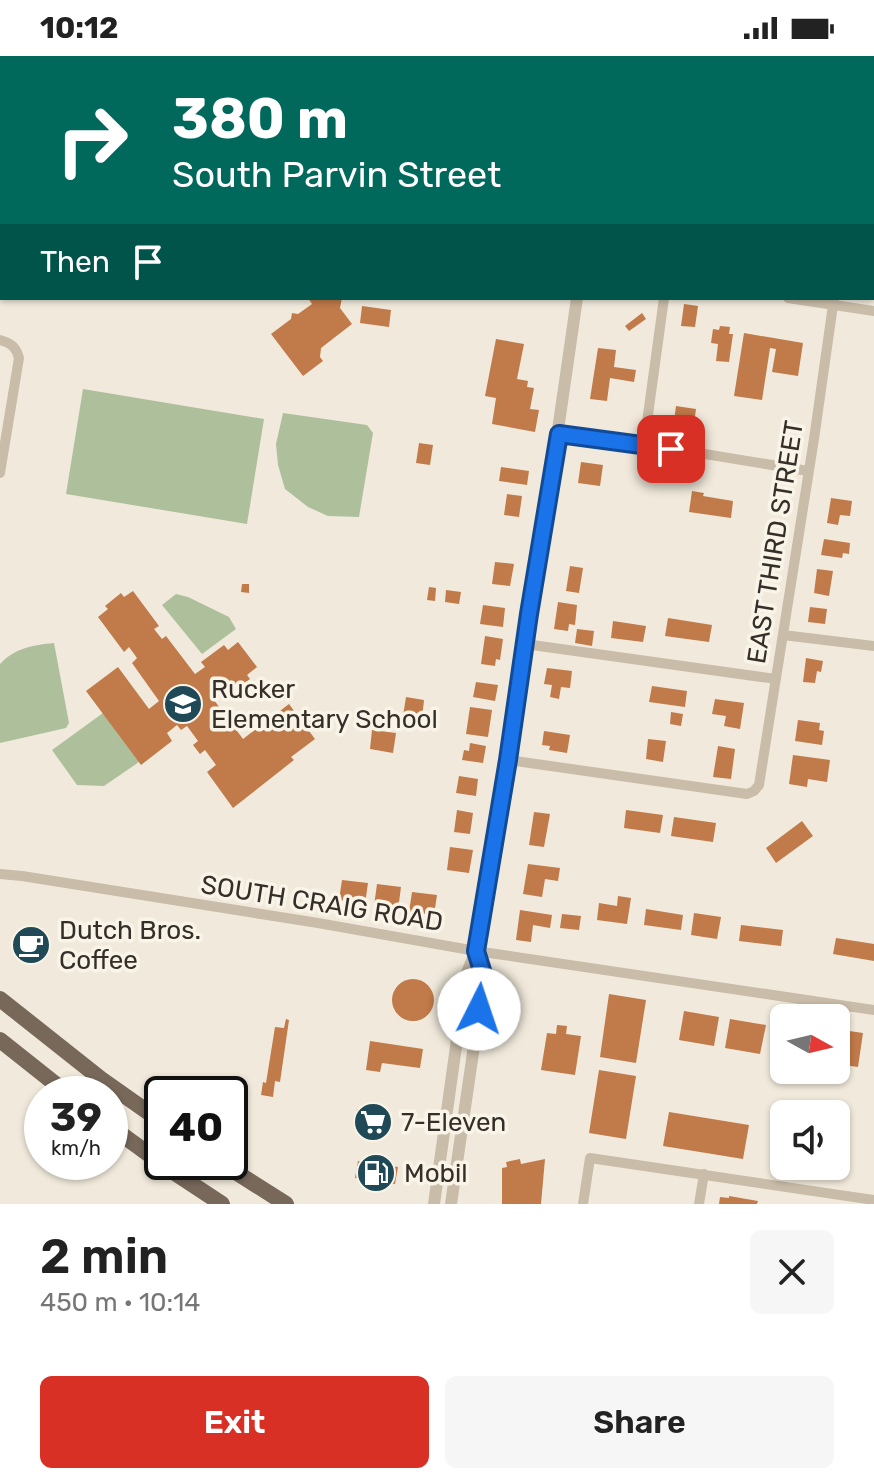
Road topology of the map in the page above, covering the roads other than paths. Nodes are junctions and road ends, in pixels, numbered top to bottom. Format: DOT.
graph roads {
  1 [pos="577,300"];
  2 [pos="664,300"];
  3 [pos="833,301"];
  4 [pos="874,311"];
  5 [pos="0,340"];
  6 [pos="559,434"];
  7 [pos="644,444"];
  8 [pos="808,471"];
  9 [pos="0,473"];
  10 [pos="783,635"];
  11 [pos="525,644"];
  12 [pos="874,646"];
  13 [pos="776,679"];
  14 [pos="508,760"];
  15 [pos="0,874"];
  16 [pos="476,951"];
  17 [pos="0,999"];
  18 [pos="874,1010"];
  19 [pos="0,1040"];
  20 [pos="45,1076"];
  21 [pos="144,1109"];
  22 [pos="446,1110"];
  23 [pos="464,1113"];
  24 [pos="128,1139"];
  25 [pos="704,1174"];
  26 [pos="248,1180"];
  27 [pos="874,1200"];
  28 [pos="222,1204"];
  29 [pos="286,1204"];
  30 [pos="434,1204"];
  31 [pos="451,1204"];
  32 [pos="583,1204"];
  33 [pos="699,1204"];
  1 -- 6 [label="street"];
  2 -- 7 [label="street"];
  3 -- 4 [label="street"];
  3 -- 8 [label="street, EAST THIRD STREET"];
  5 -- 9 [label="street"];
  6 -- 7 [label="street"];
  6 -- 11 [label="street"];
  7 -- 8 [label="street"];
  8 -- 10 [label="street, EAST THIRD STREET"];
  10 -- 12 [label="street"];
  10 -- 13 [label="street, EAST THIRD STREET"];
  11 -- 13 [label="street"];
  11 -- 14 [label="street"];
  13 -- 14 [label="street, EAST THIRD STREET"];
  14 -- 16 [label="street"];
  15 -- 16 [label="street, SOUTH CRAIG ROAD"];
  16 -- 18 [label="street, SOUTH CRAIG ROAD"];
  16 -- 22 [label="street"];
  16 -- 23 [label="street"];
  17 -- 21 [label="main road"];
  19 -- 20 [label="main road"];
  22 -- 23 [label="street"];
  22 -- 30 [label="street"];
  23 -- 31 [label="street"];
  24 -- 28 [label="main road"];
  25 -- 27 [label="street"];
  25 -- 32 [label="street"];
  25 -- 33 [label="street"];
  26 -- 29 [label="main road"];
}
